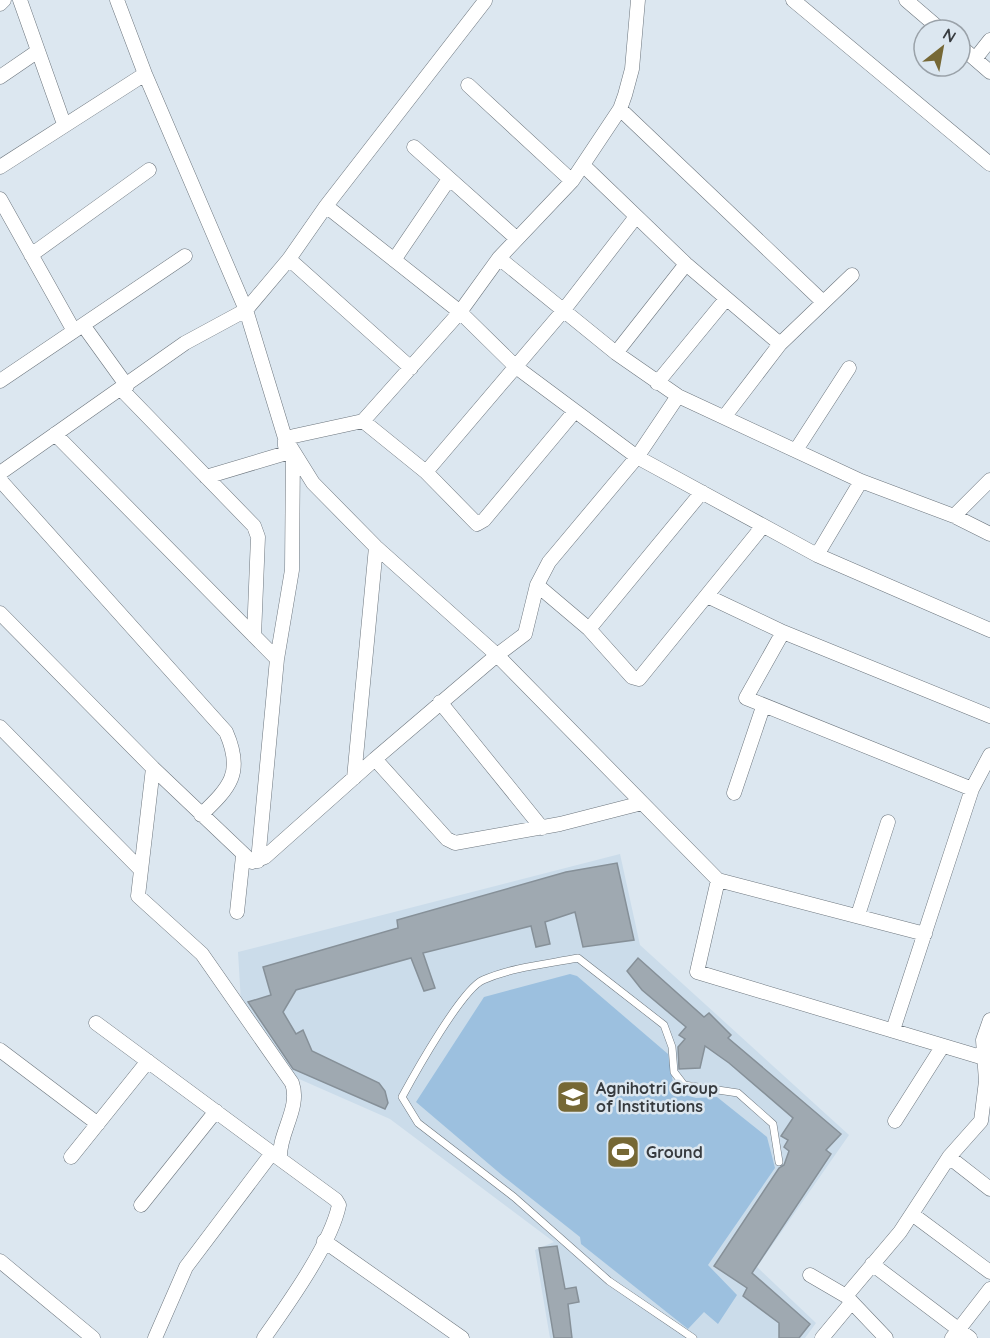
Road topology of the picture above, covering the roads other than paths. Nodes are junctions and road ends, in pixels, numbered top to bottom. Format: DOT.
graph roads {
  1 [pos="4,0"];
  2 [pos="20,0"];
  3 [pos="117,0"];
  4 [pos="638,0"];
  5 [pos="793,0"];
  6 [pos="906,0"];
  7 [pos="485,1"];
  8 [pos="0,4"];
  9 [pos="927,18"];
  10 [pos="990,40"];
  11 [pos="38,51"];
  12 [pos="972,56"];
  13 [pos="975,59"];
  14 [pos="990,72"];
  15 [pos="145,74"];
  16 [pos="0,77"];
  17 [pos="468,85"];
  18 [pos="620,109"];
  19 [pos="64,124"];
  20 [pos="414,147"];
  21 [pos="990,164"];
  22 [pos="0,166"];
  23 [pos="584,166"];
  24 [pos="149,170"];
  25 [pos="449,178"];
  26 [pos="572,181"];
  27 [pos="0,200"];
  28 [pos="327,206"];
  29 [pos="635,218"];
  30 [pos="516,238"];
  31 [pos="31,255"];
  32 [pos="185,256"];
  33 [pos="499,258"];
  34 [pos="289,259"];
  35 [pos="394,260"];
  36 [pos="686,264"];
  37 [pos="852,275"];
  38 [pos="726,298"];
  39 [pos="824,302"];
  40 [pos="246,310"];
  41 [pos="563,311"];
  42 [pos="460,312"];
  43 [pos="78,328"];
  44 [pos="780,344"];
  45 [pos="616,353"];
  46 [pos="516,367"];
  47 [pos="411,368"];
  48 [pos="849,368"];
  49 [pos="2,376"];
  50 [pos="657,382"];
  51 [pos="124,388"];
  52 [pos="678,396"];
  53 [pos="575,411"];
  54 [pos="725,416"];
  55 [pos="363,421"];
  56 [pos="55,434"];
  57 [pos="285,438"];
  58 [pos="796,450"];
  59 [pos="286,453"];
  60 [pos="637,457"];
  61 [pos="426,472"];
  62 [pos="0,473"];
  63 [pos="206,477"];
  64 [pos="0,480"];
  65 [pos="990,480"];
  66 [pos="861,481"];
  67 [pos="702,492"];
  68 [pos="954,516"];
  69 [pos="763,526"];
  70 [pos="990,534"];
  71 [pos="376,547"];
  72 [pos="817,555"];
  73 [pos="537,585"];
  74 [pos="707,596"];
  75 [pos="0,613"];
  76 [pos="589,629"];
  77 [pos="990,630"];
  78 [pos="783,632"];
  79 [pos="256,638"];
  80 [pos="496,655"];
  81 [pos="275,657"];
  82 [pos="440,702"];
  83 [pos="763,707"];
  84 [pos="990,716"];
  85 [pos="0,727"];
  86 [pos="990,754"];
  87 [pos="375,759"];
  88 [pos="153,768"];
  89 [pos="354,778"];
  90 [pos="972,789"];
  91 [pos="734,793"];
  92 [pos="642,804"];
  93 [pos="201,815"];
  94 [pos="888,822"];
  95 [pos="542,828"];
  96 [pos="243,856"];
  97 [pos="258,861"];
  98 [pos="139,868"];
  99 [pos="718,880"];
  100 [pos="237,912"];
  101 [pos="858,915"];
  102 [pos="925,934"];
  103 [pos="990,1020"];
  104 [pos="96,1023"];
  105 [pos="893,1030"];
  106 [pos="942,1047"];
  107 [pos="0,1050"];
  108 [pos="984,1058"];
  109 [pos="148,1061"];
  110 [pos="987,1096"];
  111 [pos="216,1111"];
  112 [pos="895,1121"];
  113 [pos="98,1124"];
  114 [pos="276,1156"];
  115 [pos="71,1157"];
  116 [pos="949,1157"];
  117 [pos="779,1162"];
  118 [pos="990,1189"];
  119 [pos="141,1205"];
  120 [pos="912,1214"];
  121 [pos="324,1241"];
  122 [pos="0,1262"];
  123 [pos="872,1264"];
  124 [pos="990,1272"];
  125 [pos="810,1275"];
  126 [pos="990,1289"];
  127 [pos="848,1299"];
  128 [pos="443,1333"];
  129 [pos="960,1335"];
  130 [pos="93,1338"];
  131 [pos="155,1338"];
  132 [pos="264,1338"];
  133 [pos="462,1338"];
  134 [pos="693,1338"];
  135 [pos="822,1338"];
  136 [pos="886,1338"];
  1 -- 8 [label="street"];
  2 -- 11 [label="street"];
  3 -- 15 [label="street"];
  4 -- 18 [label="street"];
  5 -- 21 [label="street"];
  6 -- 9 [label="street"];
  7 -- 28 [label="street"];
  10 -- 13 [label="street"];
  11 -- 16 [label="street"];
  11 -- 19 [label="street"];
  12 -- 13 [label="street"];
  13 -- 14 [label="street"];
  15 -- 19 [label="street"];
  15 -- 40 [label="street"];
  17 -- 26 [label="street"];
  18 -- 23 [label="street"];
  18 -- 39 [label="street"];
  19 -- 22 [label="street"];
  20 -- 25 [label="street"];
  23 -- 26 [label="street"];
  23 -- 29 [label="street"];
  24 -- 31 [label="street"];
  25 -- 30 [label="street"];
  25 -- 35 [label="street"];
  26 -- 30 [label="street"];
  27 -- 31 [label="street"];
  28 -- 34 [label="street"];
  28 -- 35 [label="street"];
  29 -- 36 [label="street"];
  29 -- 41 [label="street"];
  30 -- 33 [label="street"];
  31 -- 43 [label="street"];
  32 -- 43 [label="street"];
  33 -- 41 [label="street"];
  33 -- 42 [label="street"];
  34 -- 40 [label="street"];
  34 -- 47 [label="street"];
  35 -- 42 [label="street"];
  36 -- 38 [label="street"];
  36 -- 45 [label="street"];
  37 -- 39 [label="street"];
  38 -- 44 [label="street"];
  38 -- 50 [label="street"];
  39 -- 44 [label="street"];
  40 -- 51 [label="street"];
  40 -- 57 [label="street"];
  41 -- 45 [label="street"];
  41 -- 46 [label="street"];
  42 -- 46 [label="street"];
  42 -- 47 [label="street"];
  43 -- 49 [label="street"];
  43 -- 51 [label="street"];
  44 -- 54 [label="street"];
  45 -- 50 [label="street"];
  46 -- 53 [label="street"];
  46 -- 61 [label="street"];
  47 -- 55 [label="street"];
  48 -- 58 [label="street"];
  50 -- 52 [label="street"];
  51 -- 56 [label="street"];
  51 -- 63 [label="street"];
  52 -- 54 [label="street"];
  52 -- 60 [label="street"];
  53 -- 60 [label="street"];
  53 -- 61 [label="street"];
  54 -- 58 [label="street"];
  55 -- 57 [label="street"];
  55 -- 61 [label="street"];
  56 -- 62 [label="street"];
  56 -- 79 [label="street"];
  57 -- 59 [label="street"];
  58 -- 66 [label="street"];
  59 -- 63 [label="street"];
  59 -- 71 [label="street"];
  59 -- 81 [label="street"];
  60 -- 67 [label="street"];
  60 -- 73 [label="street"];
  63 -- 79 [label="street"];
  64 -- 93 [label="street"];
  65 -- 68 [label="street"];
  66 -- 68 [label="street"];
  66 -- 72 [label="street"];
  67 -- 69 [label="street"];
  67 -- 76 [label="street"];
  68 -- 70 [label="street"];
  69 -- 72 [label="street"];
  69 -- 74 [label="street"];
  71 -- 80 [label="street"];
  71 -- 89 [label="street"];
  72 -- 77 [label="street"];
  73 -- 76 [label="street"];
  73 -- 80 [label="street"];
  74 -- 76 [label="street"];
  74 -- 78 [label="street"];
  75 -- 88 [label="street"];
  78 -- 83 [label="street"];
  78 -- 84 [label="street"];
  79 -- 81 [label="street"];
  80 -- 82 [label="street"];
  80 -- 92 [label="street"];
  81 -- 97 [label="street"];
  82 -- 87 [label="street"];
  82 -- 95 [label="street"];
  83 -- 90 [label="street"];
  83 -- 91 [label="street"];
  85 -- 98 [label="street"];
  86 -- 90 [label="street"];
  87 -- 89 [label="street"];
  87 -- 95 [label="street"];
  88 -- 93 [label="street"];
  88 -- 98 [label="street"];
  89 -- 97 [label="street"];
  90 -- 102 [label="street"];
  92 -- 95 [label="street"];
  92 -- 99 [label="street"];
  93 -- 96 [label="street"];
  94 -- 101 [label="street"];
  96 -- 97 [label="street"];
  96 -- 100 [label="street"];
  98 -- 114 [label="street"];
  99 -- 101 [label="street"];
  99 -- 105 [label="street"];
  101 -- 102 [label="street"];
  102 -- 105 [label="street"];
  103 -- 108 [label="street"];
  104 -- 109 [label="street"];
  105 -- 106 [label="street"];
  106 -- 108 [label="street"];
  106 -- 112 [label="street"];
  107 -- 113 [label="street"];
  108 -- 110 [label="street"];
  109 -- 111 [label="street"];
  109 -- 113 [label="street"];
  110 -- 116 [label="street"];
  111 -- 114 [label="street"];
  111 -- 119 [label="street"];
  113 -- 115 [label="street"];
  114 -- 121 [label="street"];
  114 -- 131 [label="street"];
  116 -- 118 [label="street"];
  116 -- 120 [label="street"];
  117 -- 134 [label="lane"];
  120 -- 123 [label="street"];
  120 -- 124 [label="street"];
  121 -- 128 [label="street"];
  121 -- 132 [label="street"];
  122 -- 130 [label="street"];
  123 -- 127 [label="street"];
  123 -- 129 [label="street"];
  125 -- 127 [label="street"];
  126 -- 129 [label="street"];
  127 -- 135 [label="street"];
  127 -- 136 [label="street"];
  128 -- 133 [label="street"];
}
